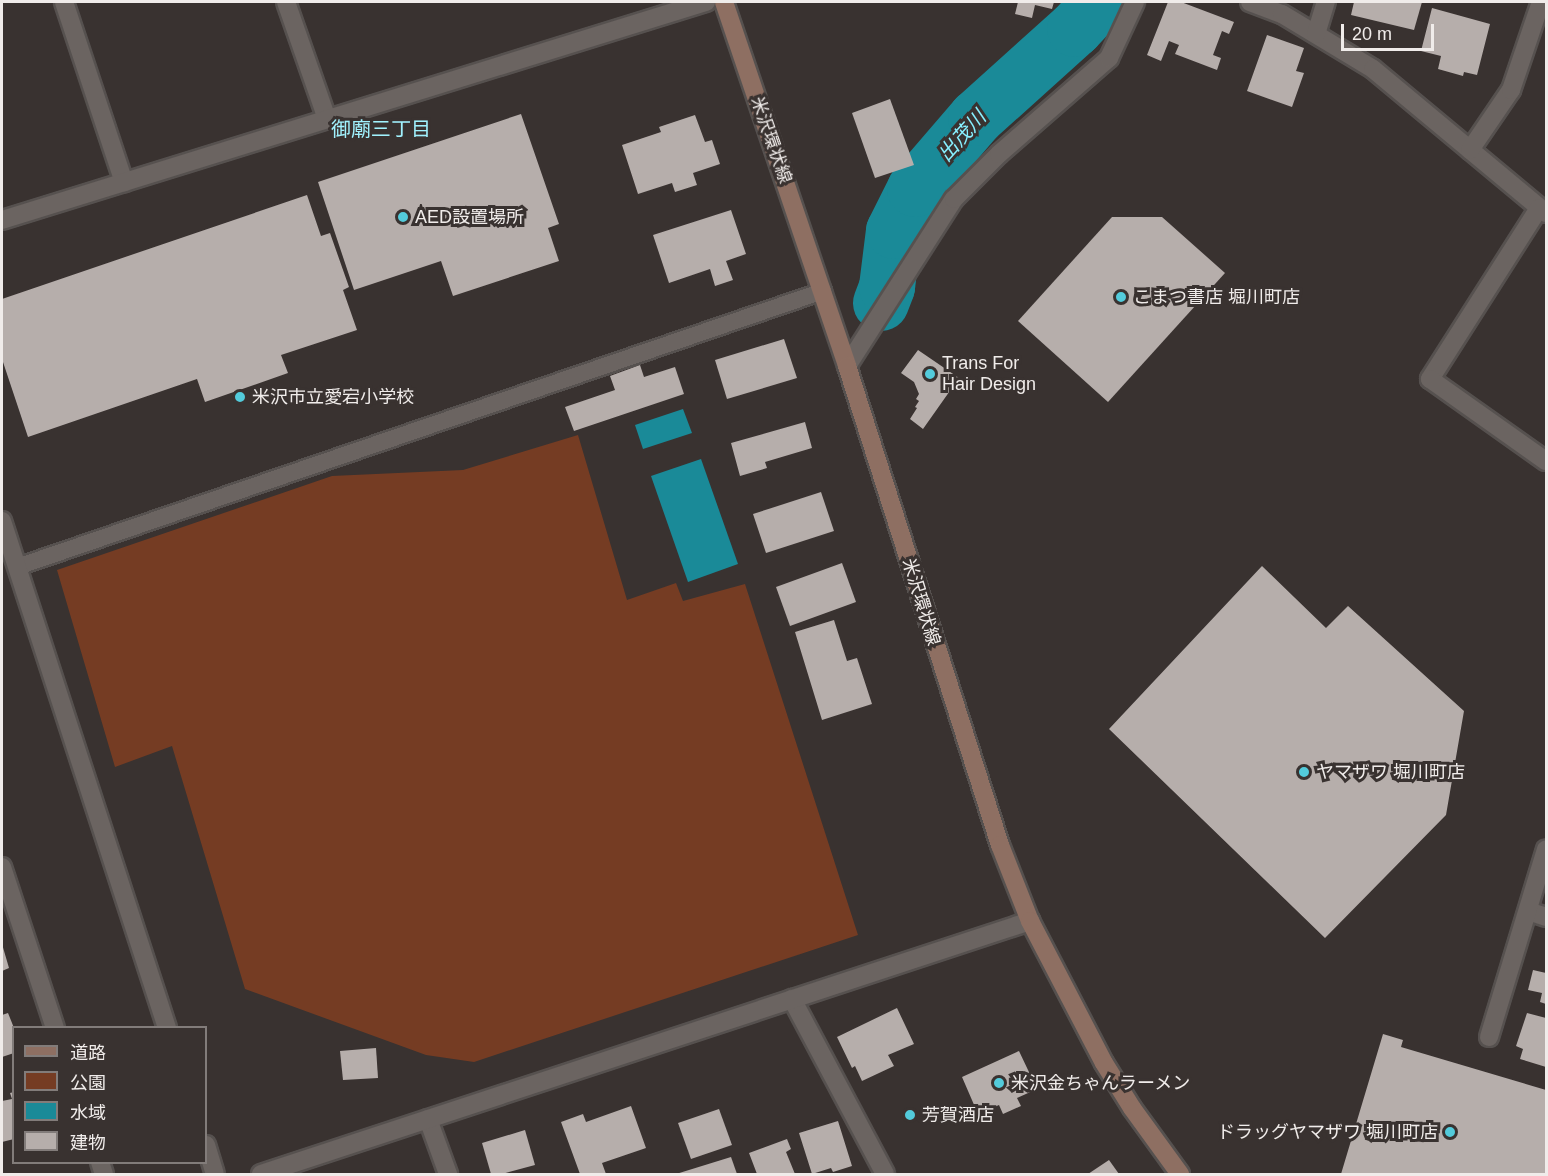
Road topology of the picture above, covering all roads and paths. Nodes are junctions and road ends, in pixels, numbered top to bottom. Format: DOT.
graph roads {
  1 [pos="64,2"];
  2 [pos="286,2"];
  3 [pos="706,2"];
  4 [pos="724,2"];
  5 [pos="1135,2"];
  6 [pos="1250,2"];
  7 [pos="1326,2"];
  8 [pos="1541,2"];
  9 [pos="1316,34"];
  10 [pos="327,119"];
  11 [pos="1470,150"];
  12 [pos="124,182"];
  13 [pos="1543,211"];
  14 [pos="2,220"];
  15 [pos="823,291"];
  16 [pos="847,366"];
  17 [pos="1546,461"];
  18 [pos="2,521"];
  19 [pos="17,567"];
  20 [pos="1546,849"];
  21 [pos="2,867"];
  22 [pos="1528,911"];
  23 [pos="1546,916"];
  24 [pos="1030,921"];
  25 [pos="792,999"];
  26 [pos="54,1026"];
  27 [pos="166,1026"];
  28 [pos="1489,1037"];
  29 [pos="428,1119"];
  30 [pos="207,1148"];
  31 [pos="215,1174"];
  32 [pos="261,1174"];
  33 [pos="448,1174"];
  34 [pos="885,1174"];
  35 [pos="1179,1174"];
  1 -- 12 [label="street"];
  2 -- 10 [label="street"];
  3 -- 10 [label="street"];
  4 -- 15 [label="main road, 米沢環状線"];
  5 -- 16 [label="street"];
  6 -- 9 [label="street"];
  7 -- 9 [label="street"];
  8 -- 11 [label="street"];
  9 -- 11 [label="street"];
  10 -- 12 [label="street"];
  11 -- 13 [label="street"];
  12 -- 14 [label="street"];
  13 -- 17 [label="street"];
  15 -- 16 [label="main road, 米沢環状線"];
  15 -- 19 [label="lane"];
  16 -- 24 [label="main road, 米沢環状線"];
  18 -- 19 [label="street"];
  19 -- 27 [label="street"];
  20 -- 22 [label="street"];
  21 -- 26 [label="street"];
  22 -- 23 [label="street"];
  22 -- 28 [label="street"];
  24 -- 25 [label="street"];
  24 -- 35 [label="main road, 米沢環状線"];
  25 -- 29 [label="street"];
  25 -- 34 [label="street"];
  29 -- 32 [label="street"];
  29 -- 33 [label="street"];
  30 -- 31 [label="street"];
}
